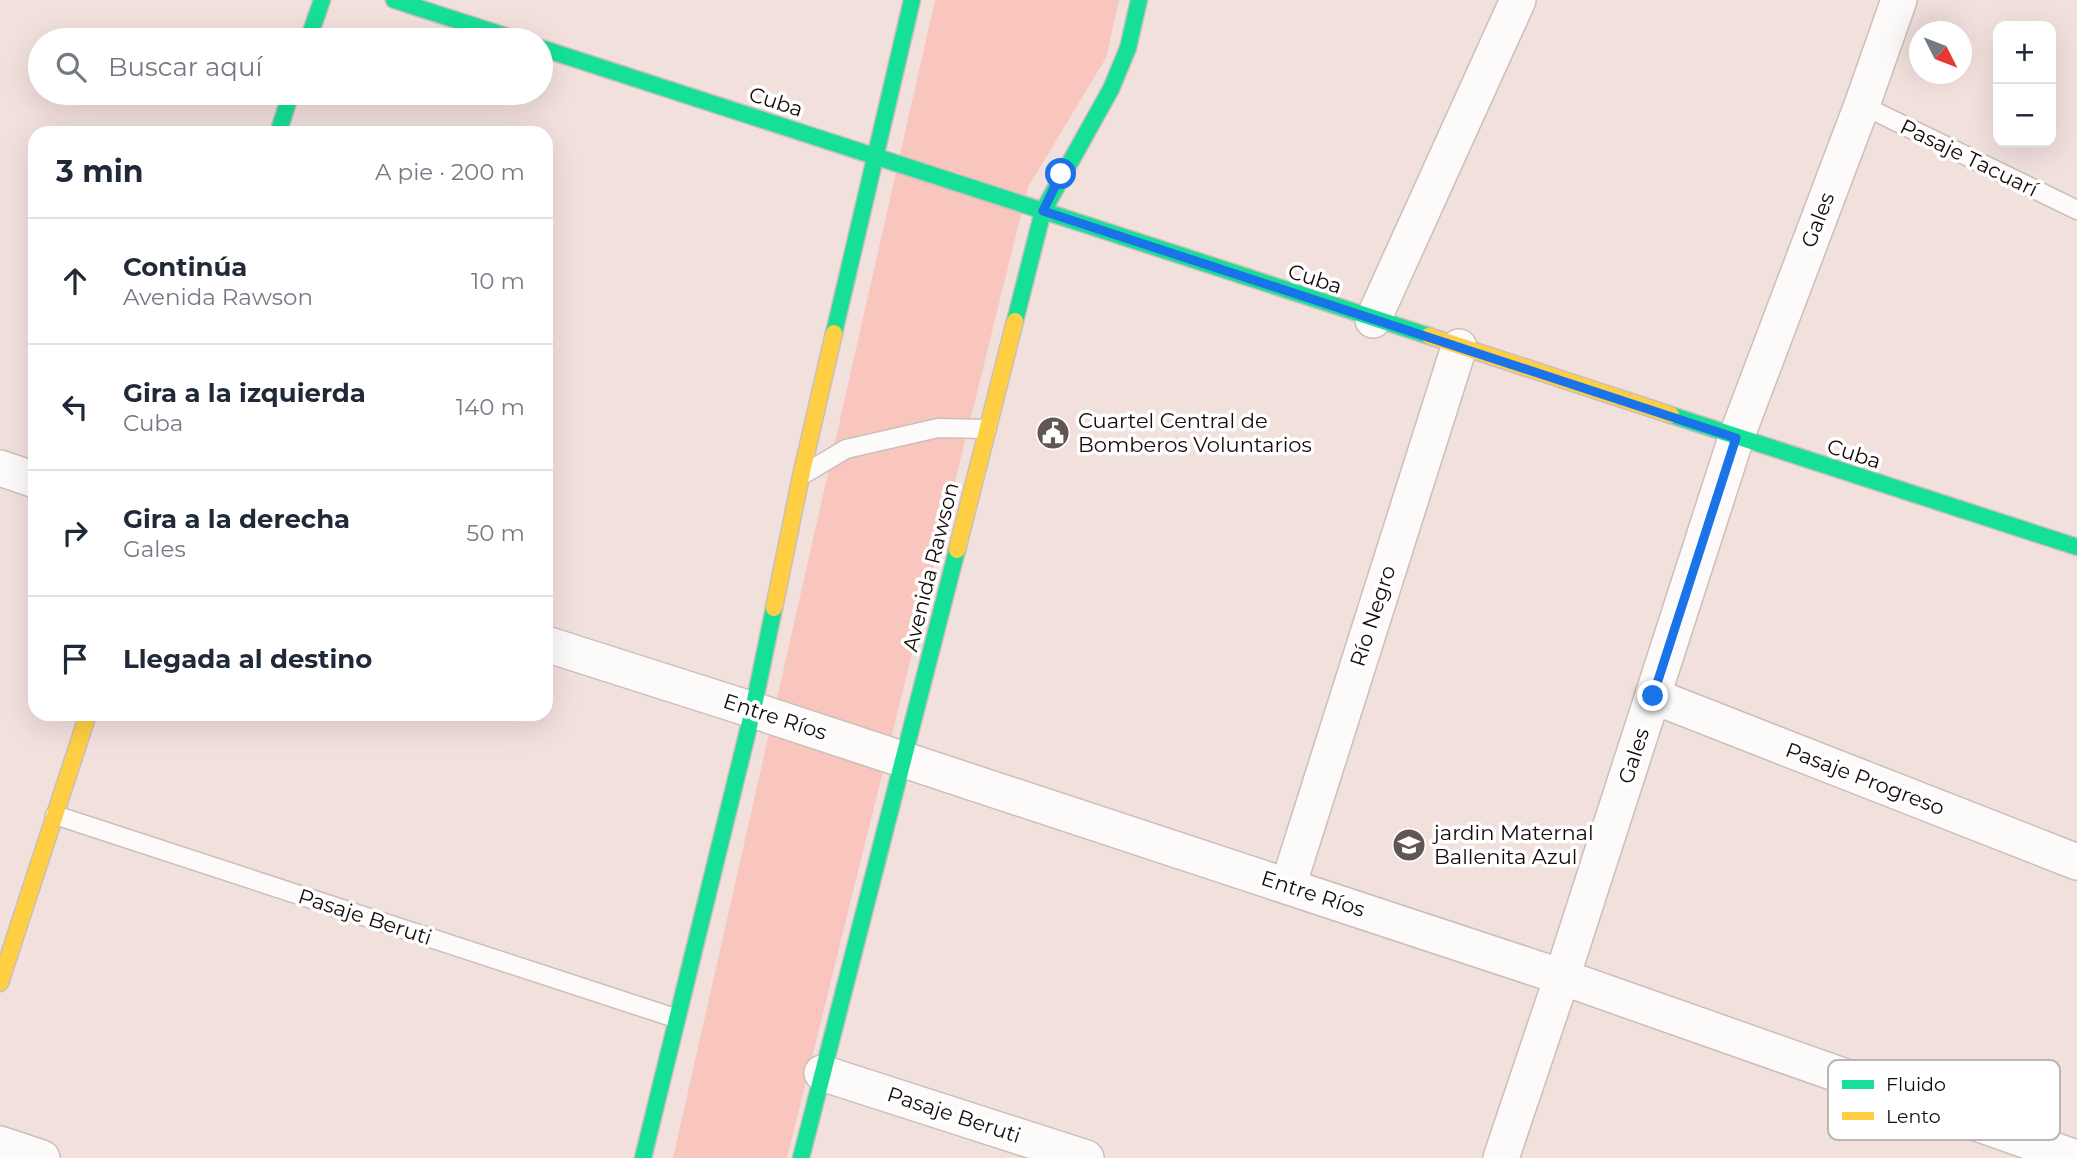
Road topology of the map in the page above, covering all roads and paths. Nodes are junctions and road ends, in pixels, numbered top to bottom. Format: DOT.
graph roads {
  1 [pos="322,0"];
  2 [pos="394,0"];
  3 [pos="912,0"];
  4 [pos="1139,0"];
  5 [pos="1518,0"];
  6 [pos="1899,0"];
  7 [pos="313,28"];
  8 [pos="481,28"];
  9 [pos="553,52"];
  10 [pos="287,105"];
  11 [pos="1862,106"];
  12 [pos="280,126"];
  13 [pos="876,157"];
  14 [pos="2077,210"];
  15 [pos="1043,211"];
  16 [pos="1373,320"];
  17 [pos="1459,347"];
  18 [pos="987,429"];
  19 [pos="1736,438"];
  20 [pos="0,468"];
  21 [pos="801,476"];
  22 [pos="28,478"];
  23 [pos="2077,547"];
  24 [pos="553,646"];
  25 [pos="1653,696"];
  26 [pos="752,710"];
  27 [pos="86,721"];
  28 [pos="904,761"];
  29 [pos="55,815"];
  30 [pos="2077,863"];
  31 [pos="1288,886"];
  32 [pos="1562,977"];
  33 [pos="0,983"];
  34 [pos="675,1018"];
  35 [pos="1828,1071"];
  36 [pos="821,1073"];
  37 [pos="2025,1140"];
  38 [pos="0,1144"];
  39 [pos="42,1158"];
  40 [pos="643,1158"];
  41 [pos="801,1158"];
  42 [pos="1086,1158"];
  43 [pos="1501,1158"];
  44 [pos="2076,1158"];
  1 -- 7 [label="street"];
  2 -- 8 [label="street"];
  3 -- 13 [label="street"];
  4 -- 15 [label="street, Avenida Rawson"];
  5 -- 16 [label="street"];
  6 -- 11 [label="street, Gales"];
  9 -- 13 [label="street, Cuba"];
  10 -- 12 [label="street"];
  11 -- 14 [label="lane, Pasaje Tacuarí"];
  11 -- 19 [label="street, Gales"];
  13 -- 15 [label="street, Cuba"];
  13 -- 21 [label="street"];
  15 -- 16 [label="street, Cuba"];
  15 -- 18 [label="street, Avenida Rawson"];
  16 -- 17 [label="street, Cuba"];
  17 -- 19 [label="street, Cuba"];
  17 -- 31 [label="street, Río Negro"];
  18 -- 21 [label="lane"];
  18 -- 28 [label="street, Avenida Rawson"];
  19 -- 23 [label="street, Cuba"];
  19 -- 25 [label="street, Gales"];
  20 -- 22 [label="street"];
  21 -- 26 [label="street"];
  24 -- 26 [label="street, Entre Ríos"];
  25 -- 30 [label="street, Pasaje Progreso"];
  25 -- 32 [label="street, Gales"];
  26 -- 28 [label="street, Entre Ríos"];
  26 -- 34 [label="street"];
  27 -- 29 [label="street"];
  28 -- 31 [label="street, Entre Ríos"];
  28 -- 36 [label="street, Avenida Rawson"];
  29 -- 33 [label="street"];
  29 -- 34 [label="lane, Pasaje Beruti"];
  31 -- 32 [label="street, Entre Ríos"];
  32 -- 35 [label="street, Entre Ríos"];
  32 -- 43 [label="street, Gales"];
  34 -- 40 [label="street"];
  36 -- 41 [label="street, Avenida Rawson"];
  36 -- 42 [label="street, Pasaje Beruti"];
  37 -- 44 [label="street, Entre Ríos"];
  38 -- 39 [label="street"];
}
